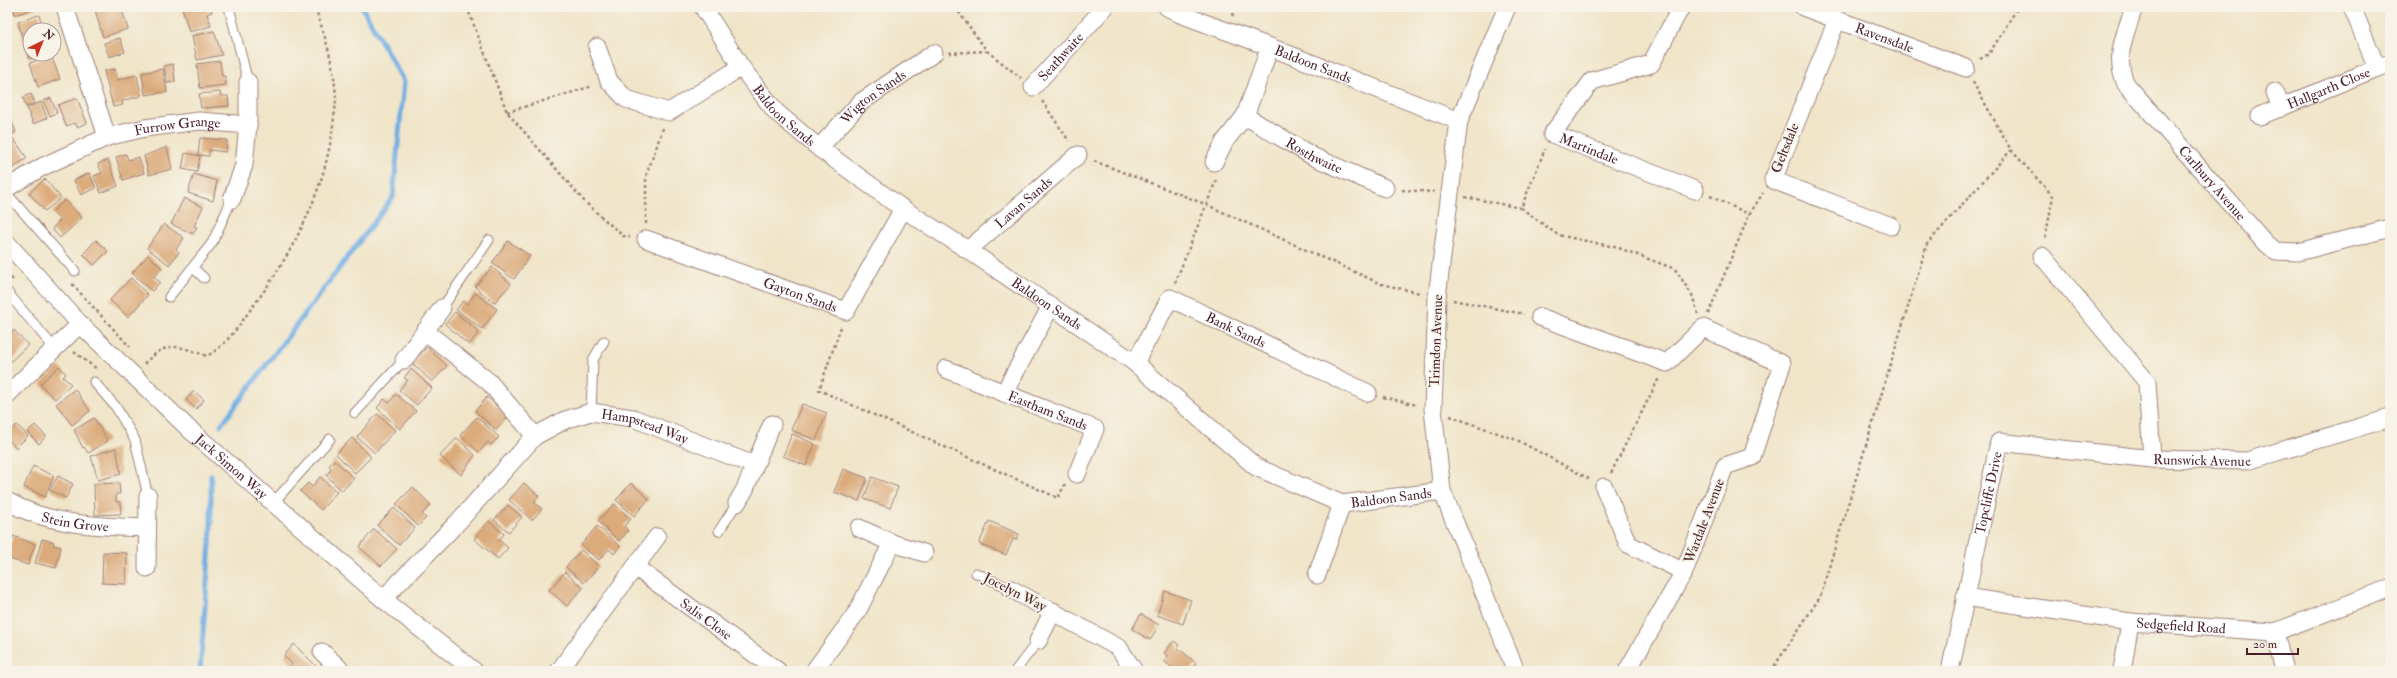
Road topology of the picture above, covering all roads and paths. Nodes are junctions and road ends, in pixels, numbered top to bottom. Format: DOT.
graph roads {
  1 [pos="65,7"];
  2 [pos="229,7"];
  3 [pos="315,7"];
  4 [pos="467,7"];
  5 [pos="703,7"];
  6 [pos="955,7"];
  7 [pos="1105,7"];
  8 [pos="1167,7"];
  9 [pos="1507,7"];
  10 [pos="1681,7"];
  11 [pos="1803,7"];
  12 [pos="2018,7"];
  13 [pos="2134,7"];
  14 [pos="2352,7"];
  15 [pos="1837,20"];
  16 [pos="597,47"];
  17 [pos="1270,47"];
  18 [pos="987,51"];
  19 [pos="934,53"];
  20 [pos="2384,66"];
  21 [pos="741,67"];
  22 [pos="1966,68"];
  23 [pos="609,81"];
  24 [pos="248,82"];
  25 [pos="1032,88"];
  26 [pos="507,112"];
  27 [pos="669,112"];
  28 [pos="1246,116"];
  29 [pos="2260,116"];
  30 [pos="1459,121"];
  31 [pos="248,125"];
  32 [pos="1552,134"];
  33 [pos="107,137"];
  34 [pos="819,148"];
  35 [pos="2011,150"];
  36 [pos="1078,155"];
  37 [pos="1214,162"];
  38 [pos="1773,180"];
  39 [pos="7,188"];
  40 [pos="1385,188"];
  41 [pos="1695,190"];
  42 [pos="7,194"];
  43 [pos="1450,194"];
  44 [pos="232,199"];
  45 [pos="1205,204"];
  46 [pos="1521,208"];
  47 [pos="903,209"];
  48 [pos="1749,214"];
  49 [pos="1891,226"];
  50 [pos="2390,228"];
  51 [pos="646,239"];
  52 [pos="489,240"];
  53 [pos="7,243"];
  54 [pos="968,250"];
  55 [pos="2042,256"];
  56 [pos="193,268"];
  57 [pos="75,271"];
  58 [pos="204,278"];
  59 [pos="70,281"];
  60 [pos="7,292"];
  61 [pos="169,296"];
  62 [pos="1437,297"];
  63 [pos="1170,298"];
  64 [pos="1051,306"];
  65 [pos="442,308"];
  66 [pos="846,311"];
  67 [pos="1540,317"];
  68 [pos="80,324"];
  69 [pos="1703,328"];
  70 [pos="425,331"];
  71 [pos="604,341"];
  72 [pos="55,350"];
  73 [pos="134,353"];
  74 [pos="139,359"];
  75 [pos="404,360"];
  76 [pos="1667,363"];
  77 [pos="1135,364"];
  78 [pos="946,369"];
  79 [pos="94,382"];
  80 [pos="1004,392"];
  81 [pos="1368,393"];
  82 [pos="7,395"];
  83 [pos="1433,409"];
  84 [pos="591,412"];
  85 [pos="355,413"];
  86 [pos="2390,418"];
  87 [pos="772,424"];
  88 [pos="535,436"];
  89 [pos="330,439"];
  90 [pos="2152,459"];
  91 [pos="754,465"];
  92 [pos="1077,474"];
  93 [pos="1604,487"];
  94 [pos="1442,491"];
  95 [pos="148,496"];
  96 [pos="7,501"];
  97 [pos="273,503"];
  98 [pos="737,503"];
  99 [pos="1342,504"];
  100 [pos="147,528"];
  101 [pos="859,528"];
  102 [pos="719,531"];
  103 [pos="657,537"];
  104 [pos="892,543"];
  105 [pos="924,554"];
  106 [pos="635,567"];
  107 [pos="147,568"];
  108 [pos="976,572"];
  109 [pos="1684,572"];
  110 [pos="1317,575"];
  111 [pos="1011,588"];
  112 [pos="2390,588"];
  113 [pos="1965,597"];
  114 [pos="383,599"];
  115 [pos="1053,611"];
  116 [pos="2130,622"];
  117 [pos="2276,632"];
  118 [pos="1038,641"];
  119 [pos="322,652"];
  120 [pos="342,671"];
  121 [pos="474,671"];
  122 [pos="559,671"];
  123 [pos="778,671"];
  124 [pos="814,671"];
  125 [pos="1015,671"];
  126 [pos="1134,671"];
  127 [pos="1516,671"];
  128 [pos="1627,671"];
  129 [pos="1771,671"];
  130 [pos="1950,671"];
  131 [pos="2122,671"];
  132 [pos="2284,671"];
  1 -- 33 [label="street"];
  2 -- 24 [label="lane"];
  3 -- 74 [label="path"];
  4 -- 26 [label="path"];
  5 -- 21 [label="street, Baldoon Sands"];
  6 -- 18 [label="path"];
  7 -- 25 [label="street, Seathwaite"];
  8 -- 17 [label="street, Baldoon Sands"];
  9 -- 30 [label="street, Trimdon Avenue"];
  10 -- 32 [label="street, Martindale"];
  11 -- 15 [label="street, Ravensdale"];
  12 -- 22 [label="path"];
  13 -- 50 [label="street, Carlbury Avenue"];
  14 -- 20 [label="street, Hallgarth Close"];
  15 -- 22 [label="street, Ravensdale"];
  15 -- 38 [label="street, Geltsdale"];
  16 -- 23 [label="street"];
  17 -- 28 [label="street"];
  17 -- 30 [label="street, Baldoon Sands"];
  18 -- 19 [label="path"];
  18 -- 25 [label="path"];
  19 -- 34 [label="street, Wigton Sands"];
  20 -- 29 [label="street, Hallgarth Close"];
  21 -- 27 [label="street"];
  21 -- 34 [label="street, Baldoon Sands"];
  22 -- 35 [label="path"];
  23 -- 26 [label="path"];
  23 -- 27 [label="street"];
  24 -- 31 [label="street"];
  25 -- 36 [label="path"];
  26 -- 51 [label="path"];
  27 -- 51 [label="path"];
  28 -- 37 [label="street"];
  28 -- 40 [label="street, Rosthwaite"];
  30 -- 43 [label="street, Trimdon Avenue"];
  31 -- 33 [label="street, Furrow Grange"];
  31 -- 44 [label="street"];
  32 -- 41 [label="street, Martindale"];
  32 -- 46 [label="path"];
  33 -- 39 [label="street, Furrow Grange"];
  34 -- 47 [label="street, Baldoon Sands"];
  35 -- 55 [label="path"];
  35 -- 129 [label="path"];
  36 -- 45 [label="path"];
  36 -- 54 [label="street, Lavan Sands"];
  37 -- 45 [label="path"];
  38 -- 48 [label="path"];
  38 -- 49 [label="street, Geltsdale"];
  40 -- 43 [label="path"];
  41 -- 48 [label="path"];
  42 -- 57 [label="lane"];
  43 -- 46 [label="path"];
  43 -- 62 [label="street, Trimdon Avenue"];
  44 -- 56 [label="lane"];
  45 -- 62 [label="path"];
  45 -- 63 [label="path"];
  46 -- 69 [label="path"];
  47 -- 54 [label="street, Baldoon Sands"];
  47 -- 66 [label="street, Gayton Sands"];
  48 -- 69 [label="path"];
  51 -- 66 [label="street, Gayton Sands"];
  52 -- 65 [label="lane"];
  53 -- 68 [label="street, Jack Simon Way"];
  54 -- 64 [label="street, Baldoon Sands"];
  55 -- 90 [label="street, Runswick Avenue"];
  56 -- 58 [label="lane"];
  56 -- 61 [label="lane"];
  59 -- 73 [label="path"];
  60 -- 72 [label="lane"];
  62 -- 67 [label="path"];
  62 -- 83 [label="street, Trimdon Avenue"];
  63 -- 77 [label="street"];
  63 -- 81 [label="street, Bank Sands"];
  64 -- 77 [label="street, Baldoon Sands"];
  64 -- 80 [label="street, Eastham Sands"];
  65 -- 70 [label="street"];
  66 -- 92 [label="path"];
  67 -- 76 [label="street"];
  68 -- 72 [label="street"];
  68 -- 97 [label="street, Jack Simon Way"];
  69 -- 76 [label="street"];
  69 -- 109 [label="street, Wardale Avenue"];
  70 -- 75 [label="street"];
  70 -- 88 [label="street"];
  71 -- 84 [label="lane"];
  72 -- 82 [label="street"];
  75 -- 85 [label="lane"];
  76 -- 93 [label="path"];
  77 -- 99 [label="street, Baldoon Sands"];
  78 -- 80 [label="street"];
  79 -- 95 [label="lane"];
  80 -- 92 [label="street, Eastham Sands"];
  81 -- 83 [label="path"];
  83 -- 93 [label="path"];
  83 -- 94 [label="street, Trimdon Avenue"];
  84 -- 88 [label="street, Hampstead Way"];
  84 -- 91 [label="street, Hampstead Way"];
  86 -- 90 [label="street, Runswick Avenue"];
  87 -- 91 [label="street"];
  88 -- 114 [label="street, Hampstead Way"];
  89 -- 97 [label="lane"];
  90 -- 113 [label="street, Topcliffe Drive"];
  91 -- 98 [label="street"];
  93 -- 109 [label="street"];
  94 -- 99 [label="street, Baldoon Sands"];
  94 -- 127 [label="street, Trimdon Avenue"];
  95 -- 100 [label="street"];
  96 -- 100 [label="street, Stein Grove"];
  97 -- 114 [label="street, Jack Simon Way"];
  98 -- 102 [label="lane"];
  99 -- 110 [label="street"];
  100 -- 107 [label="street"];
  101 -- 104 [label="street"];
  103 -- 106 [label="street"];
  104 -- 105 [label="street"];
  104 -- 124 [label="street"];
  106 -- 122 [label="street"];
  106 -- 123 [label="street, Salis Close"];
  108 -- 111 [label="lane, Jocelyn Way"];
  109 -- 128 [label="street, Wardale Avenue"];
  111 -- 115 [label="street, Jocelyn Way"];
  112 -- 117 [label="street, Sedgefield Road"];
  113 -- 116 [label="street, Sedgefield Road"];
  113 -- 130 [label="street, Topcliffe Drive"];
  114 -- 121 [label="street, Jack Simon Way"];
  115 -- 118 [label="street, Jocelyn Way"];
  115 -- 126 [label="street, Jocelyn Way"];
  116 -- 117 [label="street, Sedgefield Road"];
  116 -- 131 [label="street"];
  117 -- 132 [label="street"];
  118 -- 125 [label="lane"];
  119 -- 120 [label="street"];
}
